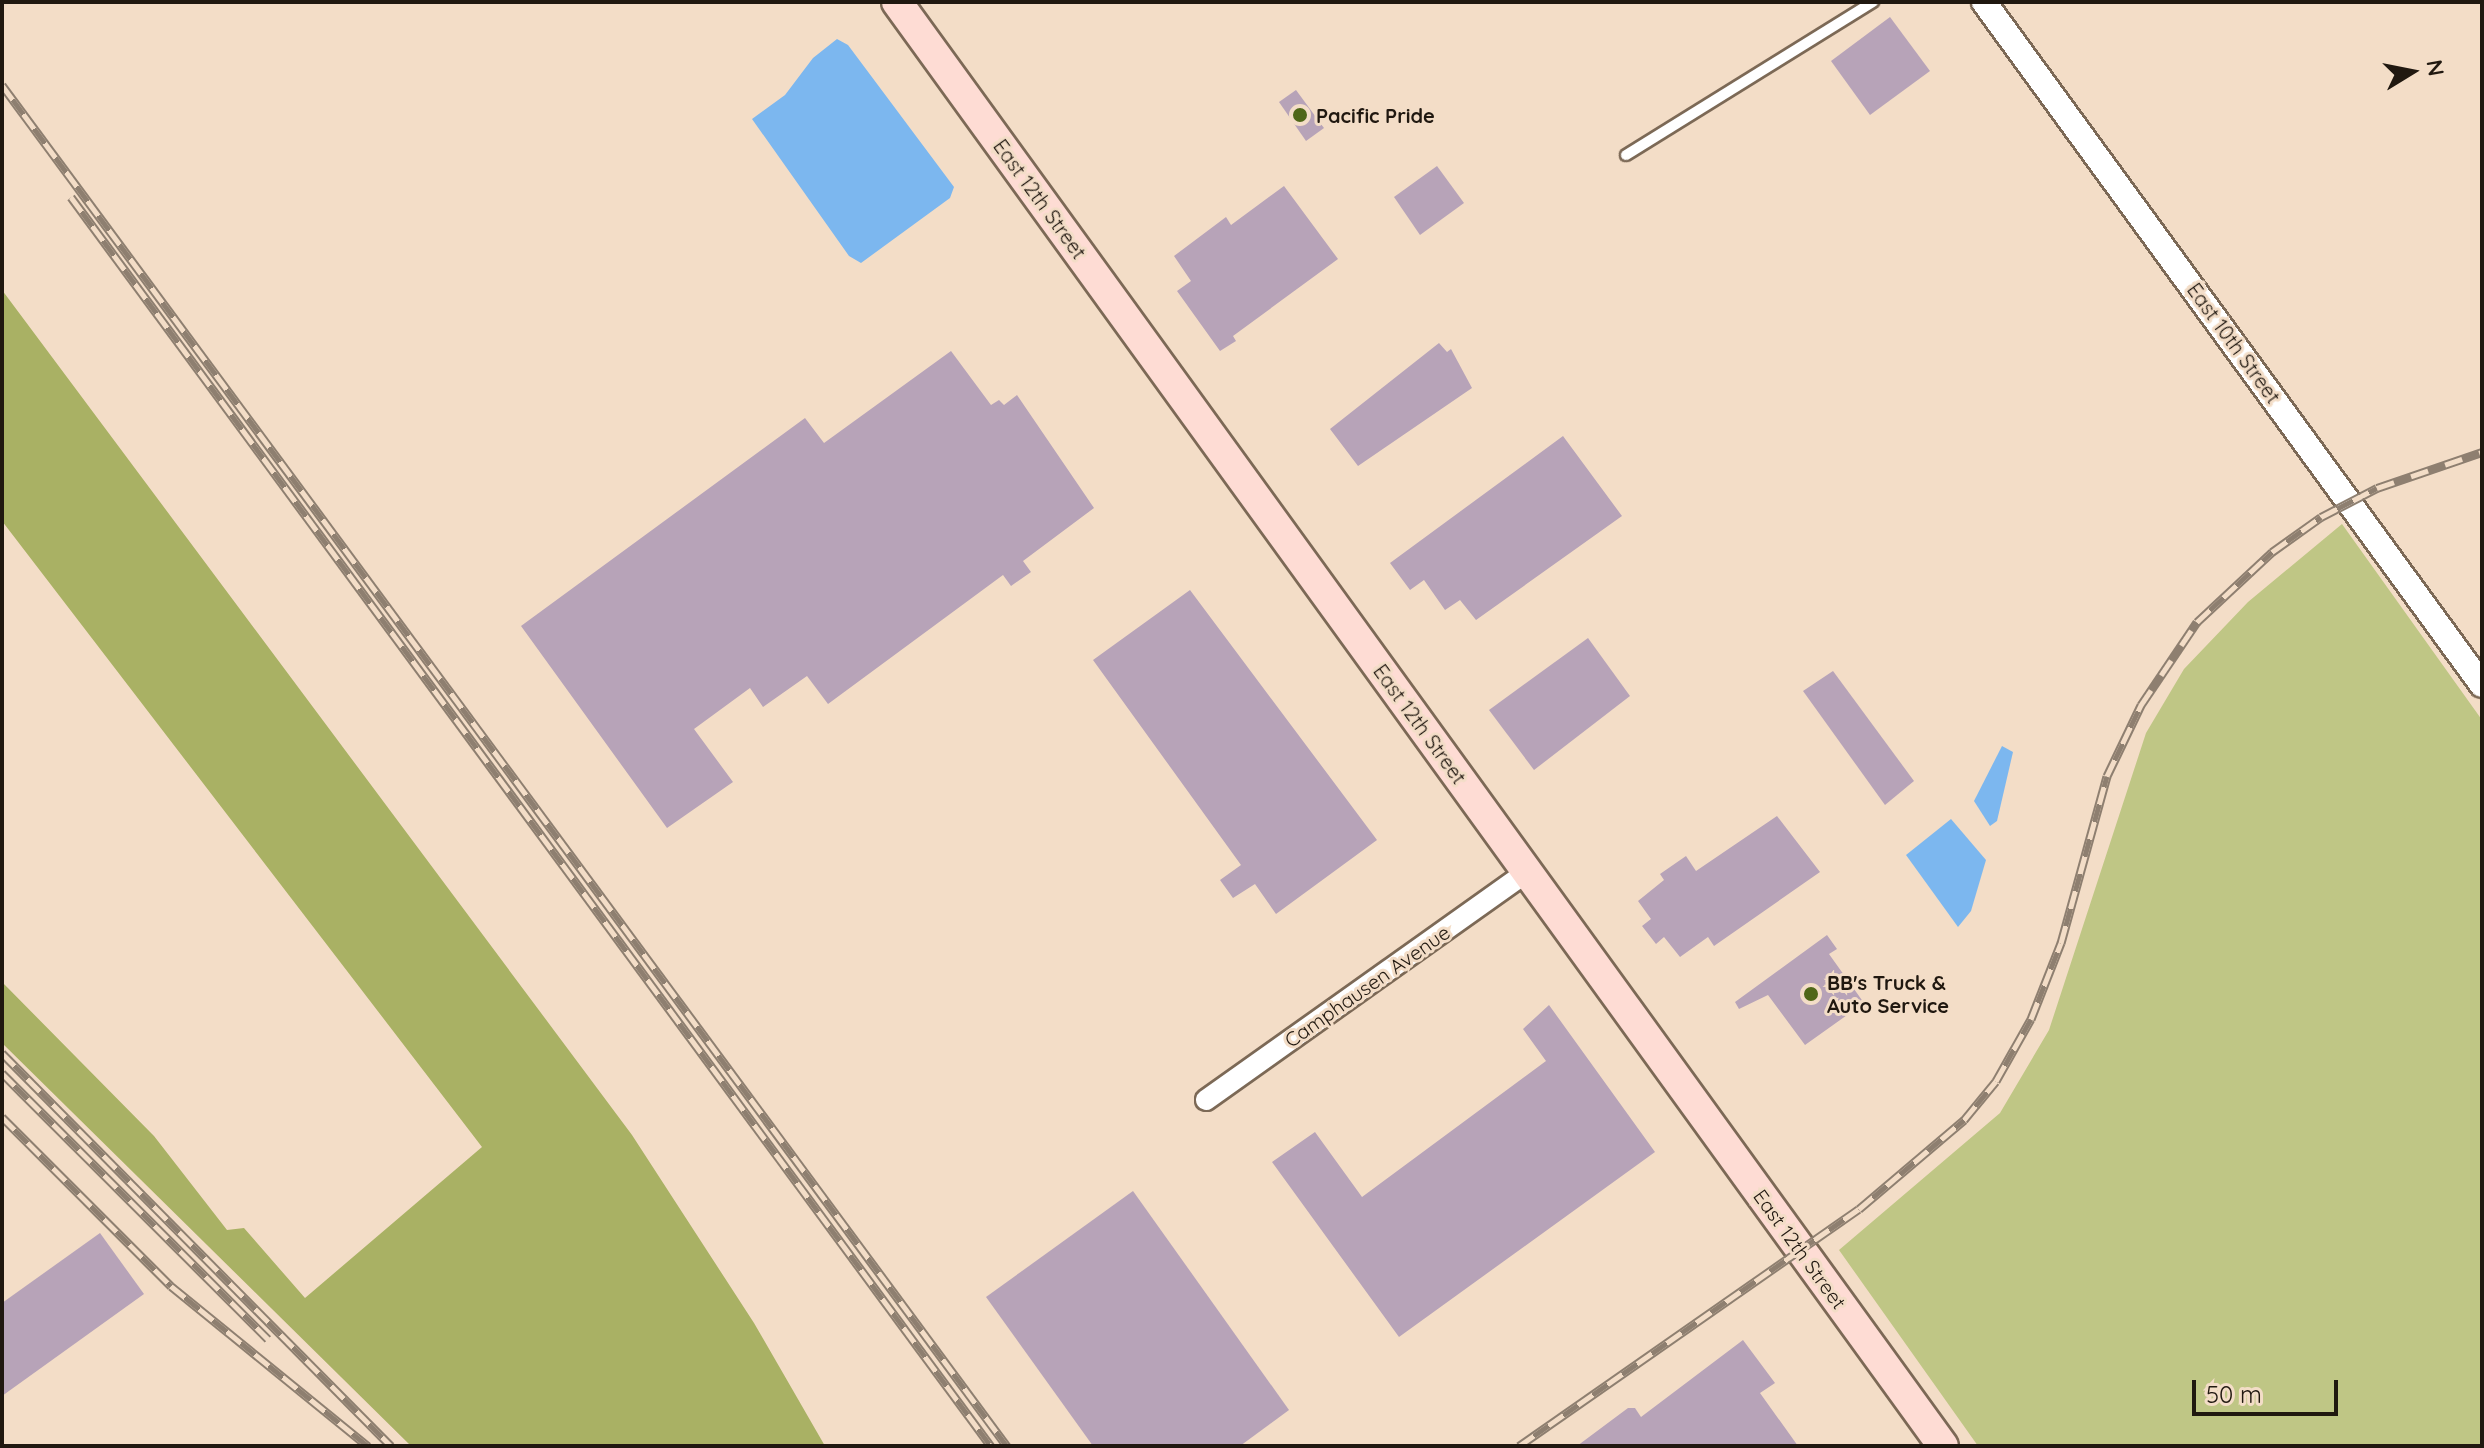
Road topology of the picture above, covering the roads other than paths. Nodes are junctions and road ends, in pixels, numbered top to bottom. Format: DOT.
graph roads {
  1 [pos="897,2"];
  2 [pos="1873,2"];
  3 [pos="1984,2"];
  4 [pos="1626,155"];
  5 [pos="2482,685"];
  6 [pos="1527,872"];
  7 [pos="1206,1100"];
  8 [pos="1943,1446"];
  1 -- 6 [label="main road, East 12th Street"];
  2 -- 4 [label="lane"];
  3 -- 5 [label="street, East 10th Street"];
  6 -- 7 [label="street, Camphausen Avenue"];
  6 -- 8 [label="main road, East 12th Street"];
}
